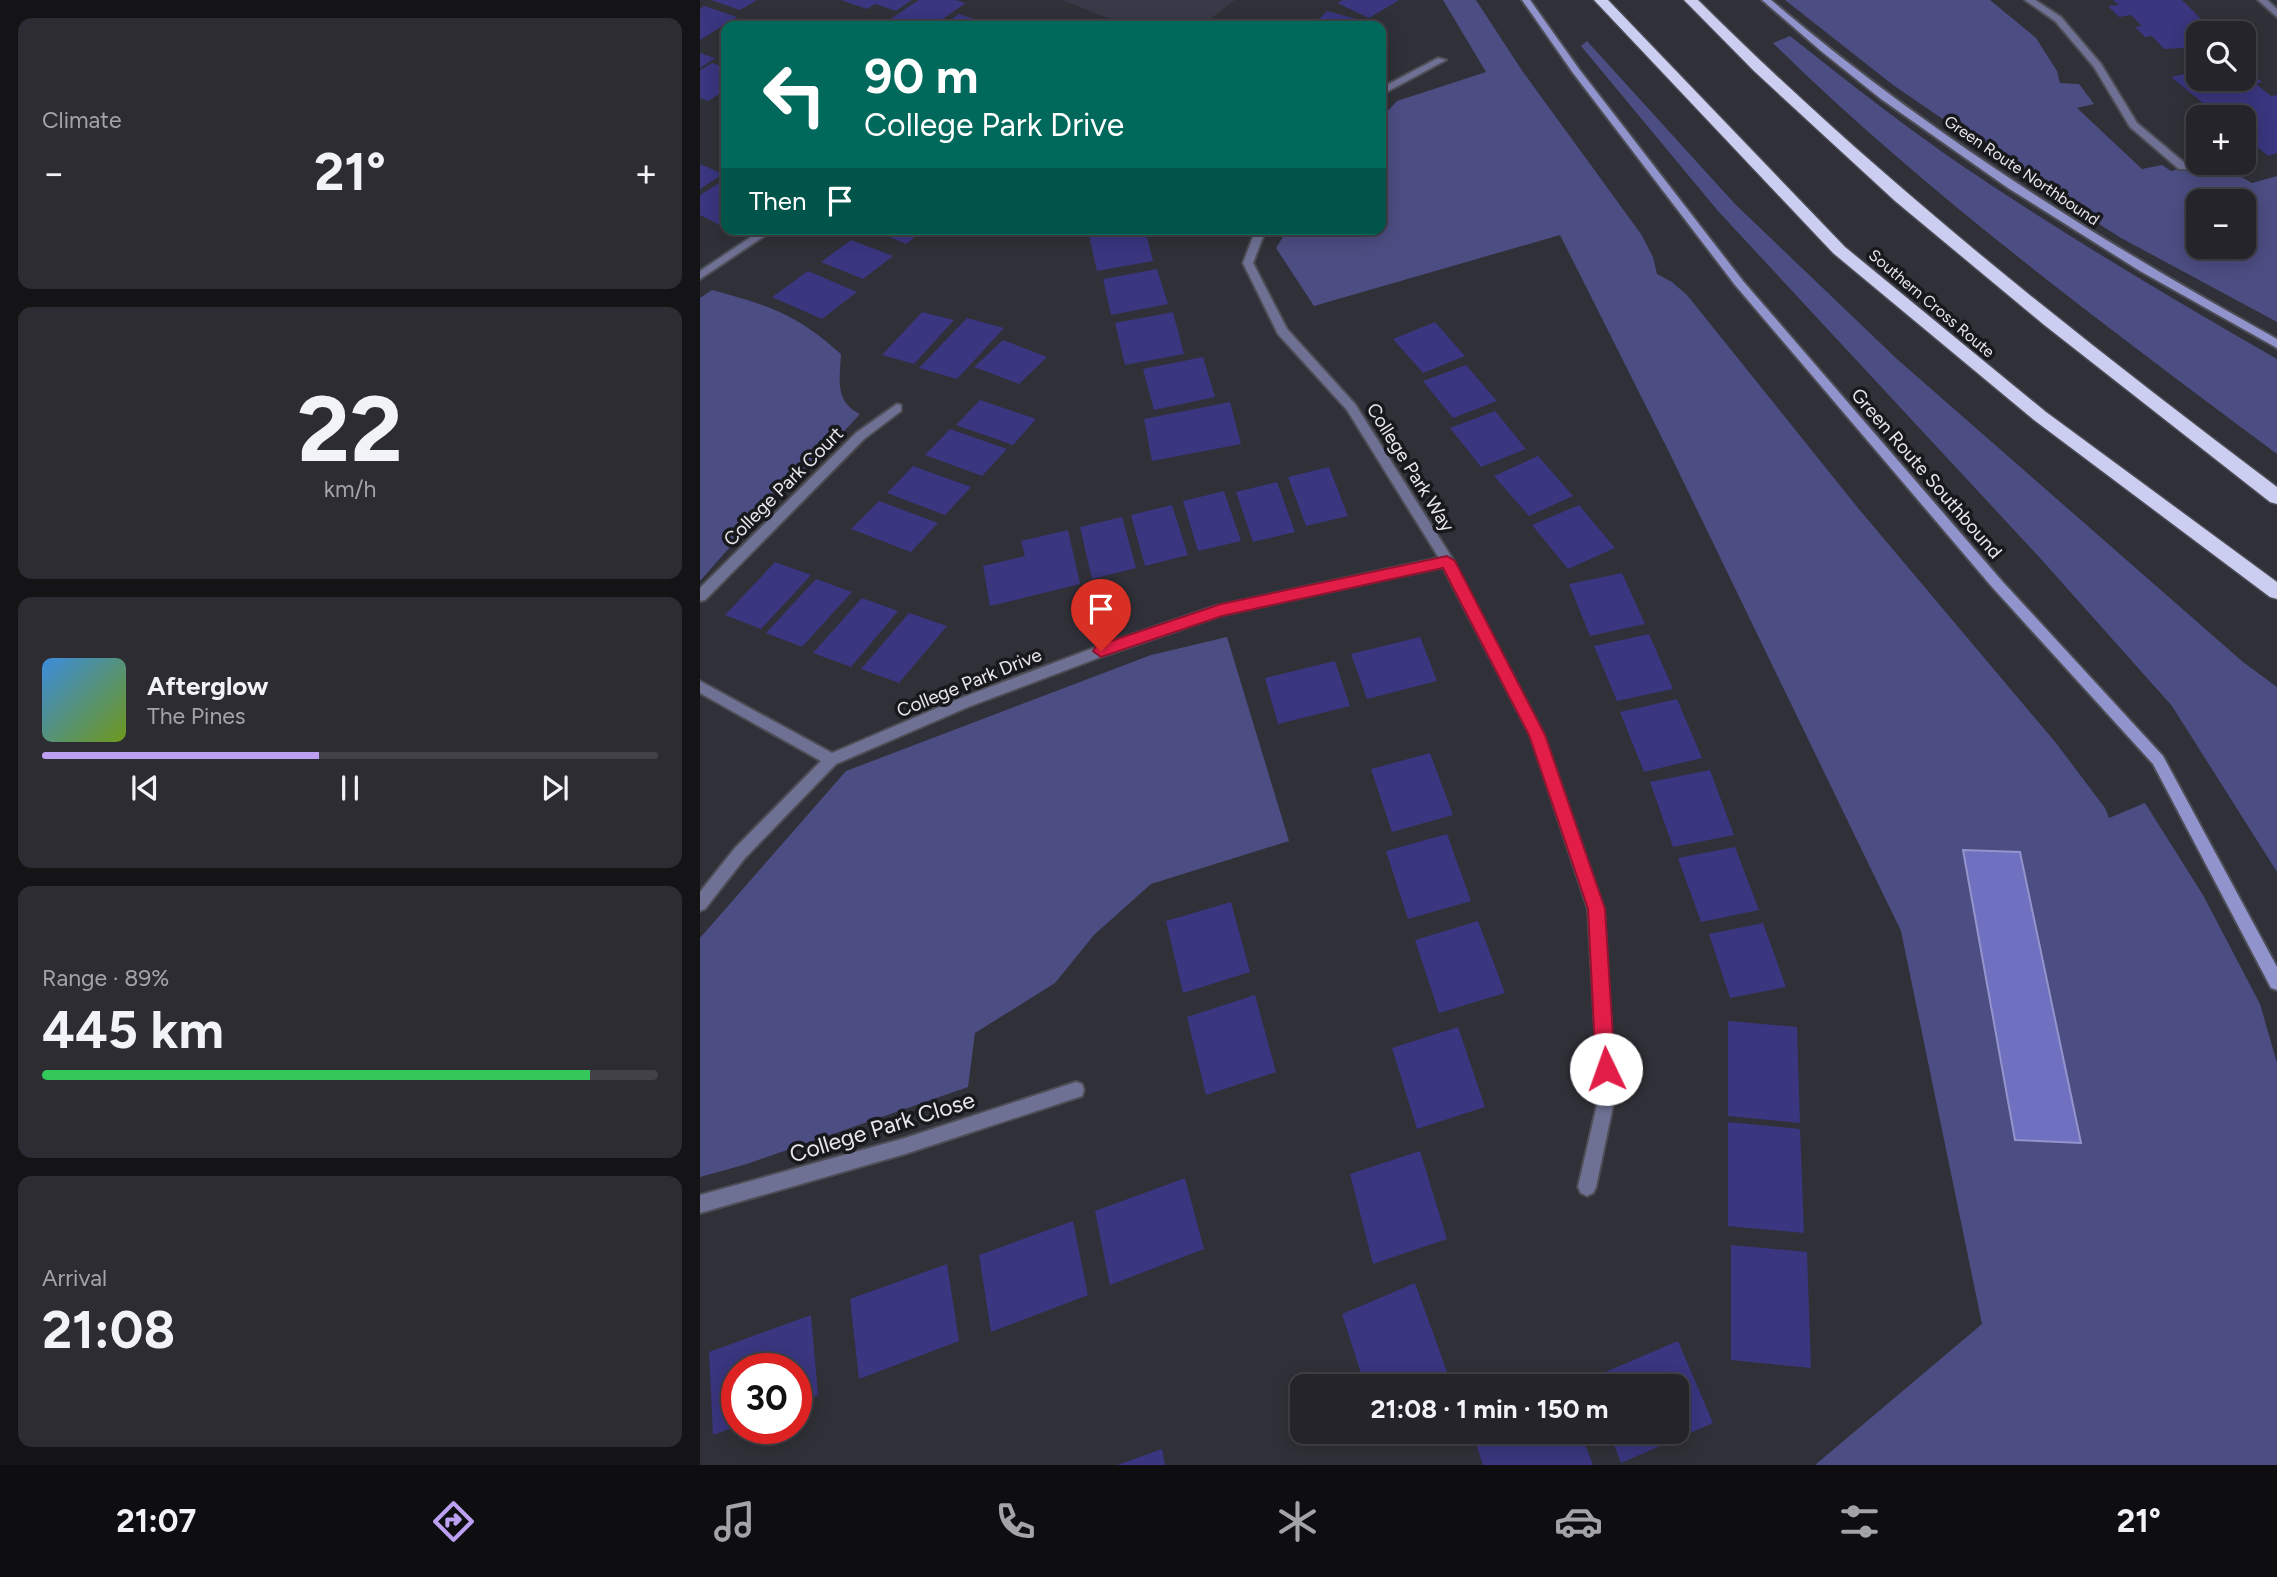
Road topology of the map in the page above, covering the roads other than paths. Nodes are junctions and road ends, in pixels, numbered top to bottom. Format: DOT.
graph roads {
  1 [pos="1526,0"];
  2 [pos="1601,0"];
  3 [pos="1691,0"];
  4 [pos="1766,0"];
  5 [pos="2029,0"];
  6 [pos="2262,0"];
  7 [pos="2277,14"];
  8 [pos="1441,60"];
  9 [pos="1386,89"];
  10 [pos="2183,167"];
  11 [pos="761,235"];
  12 [pos="1259,235"];
  13 [pos="702,272"];
  14 [pos="2277,344"];
  15 [pos="897,408"];
  16 [pos="2277,497"];
  17 [pos="1447,561"];
  18 [pos="2277,592"];
  19 [pos="700,596"];
  20 [pos="700,686"];
  21 [pos="831,760"];
  22 [pos="700,904"];
  23 [pos="2277,982"];
  24 [pos="1076,1090"];
  25 [pos="1587,1187"];
  26 [pos="700,1204"];
  1 -- 23 [label="main road, Green Route Southbound"];
  2 -- 18 [label="highway, Southern Cross Route"];
  3 -- 16 [label="highway"];
  4 -- 14 [label="main road, Green Route Northbound"];
  5 -- 10 [label="street"];
  6 -- 7 [label="street"];
  8 -- 9 [label="street"];
  11 -- 13 [label="street"];
  12 -- 17 [label="street, College Park Way"];
  15 -- 19 [label="street, College Park Court"];
  17 -- 21 [label="street, College Park Drive"];
  17 -- 25 [label="street, College Park Way"];
  20 -- 21 [label="street"];
  21 -- 22 [label="street, College Park Drive"];
  24 -- 26 [label="street, College Park Close"];
}
